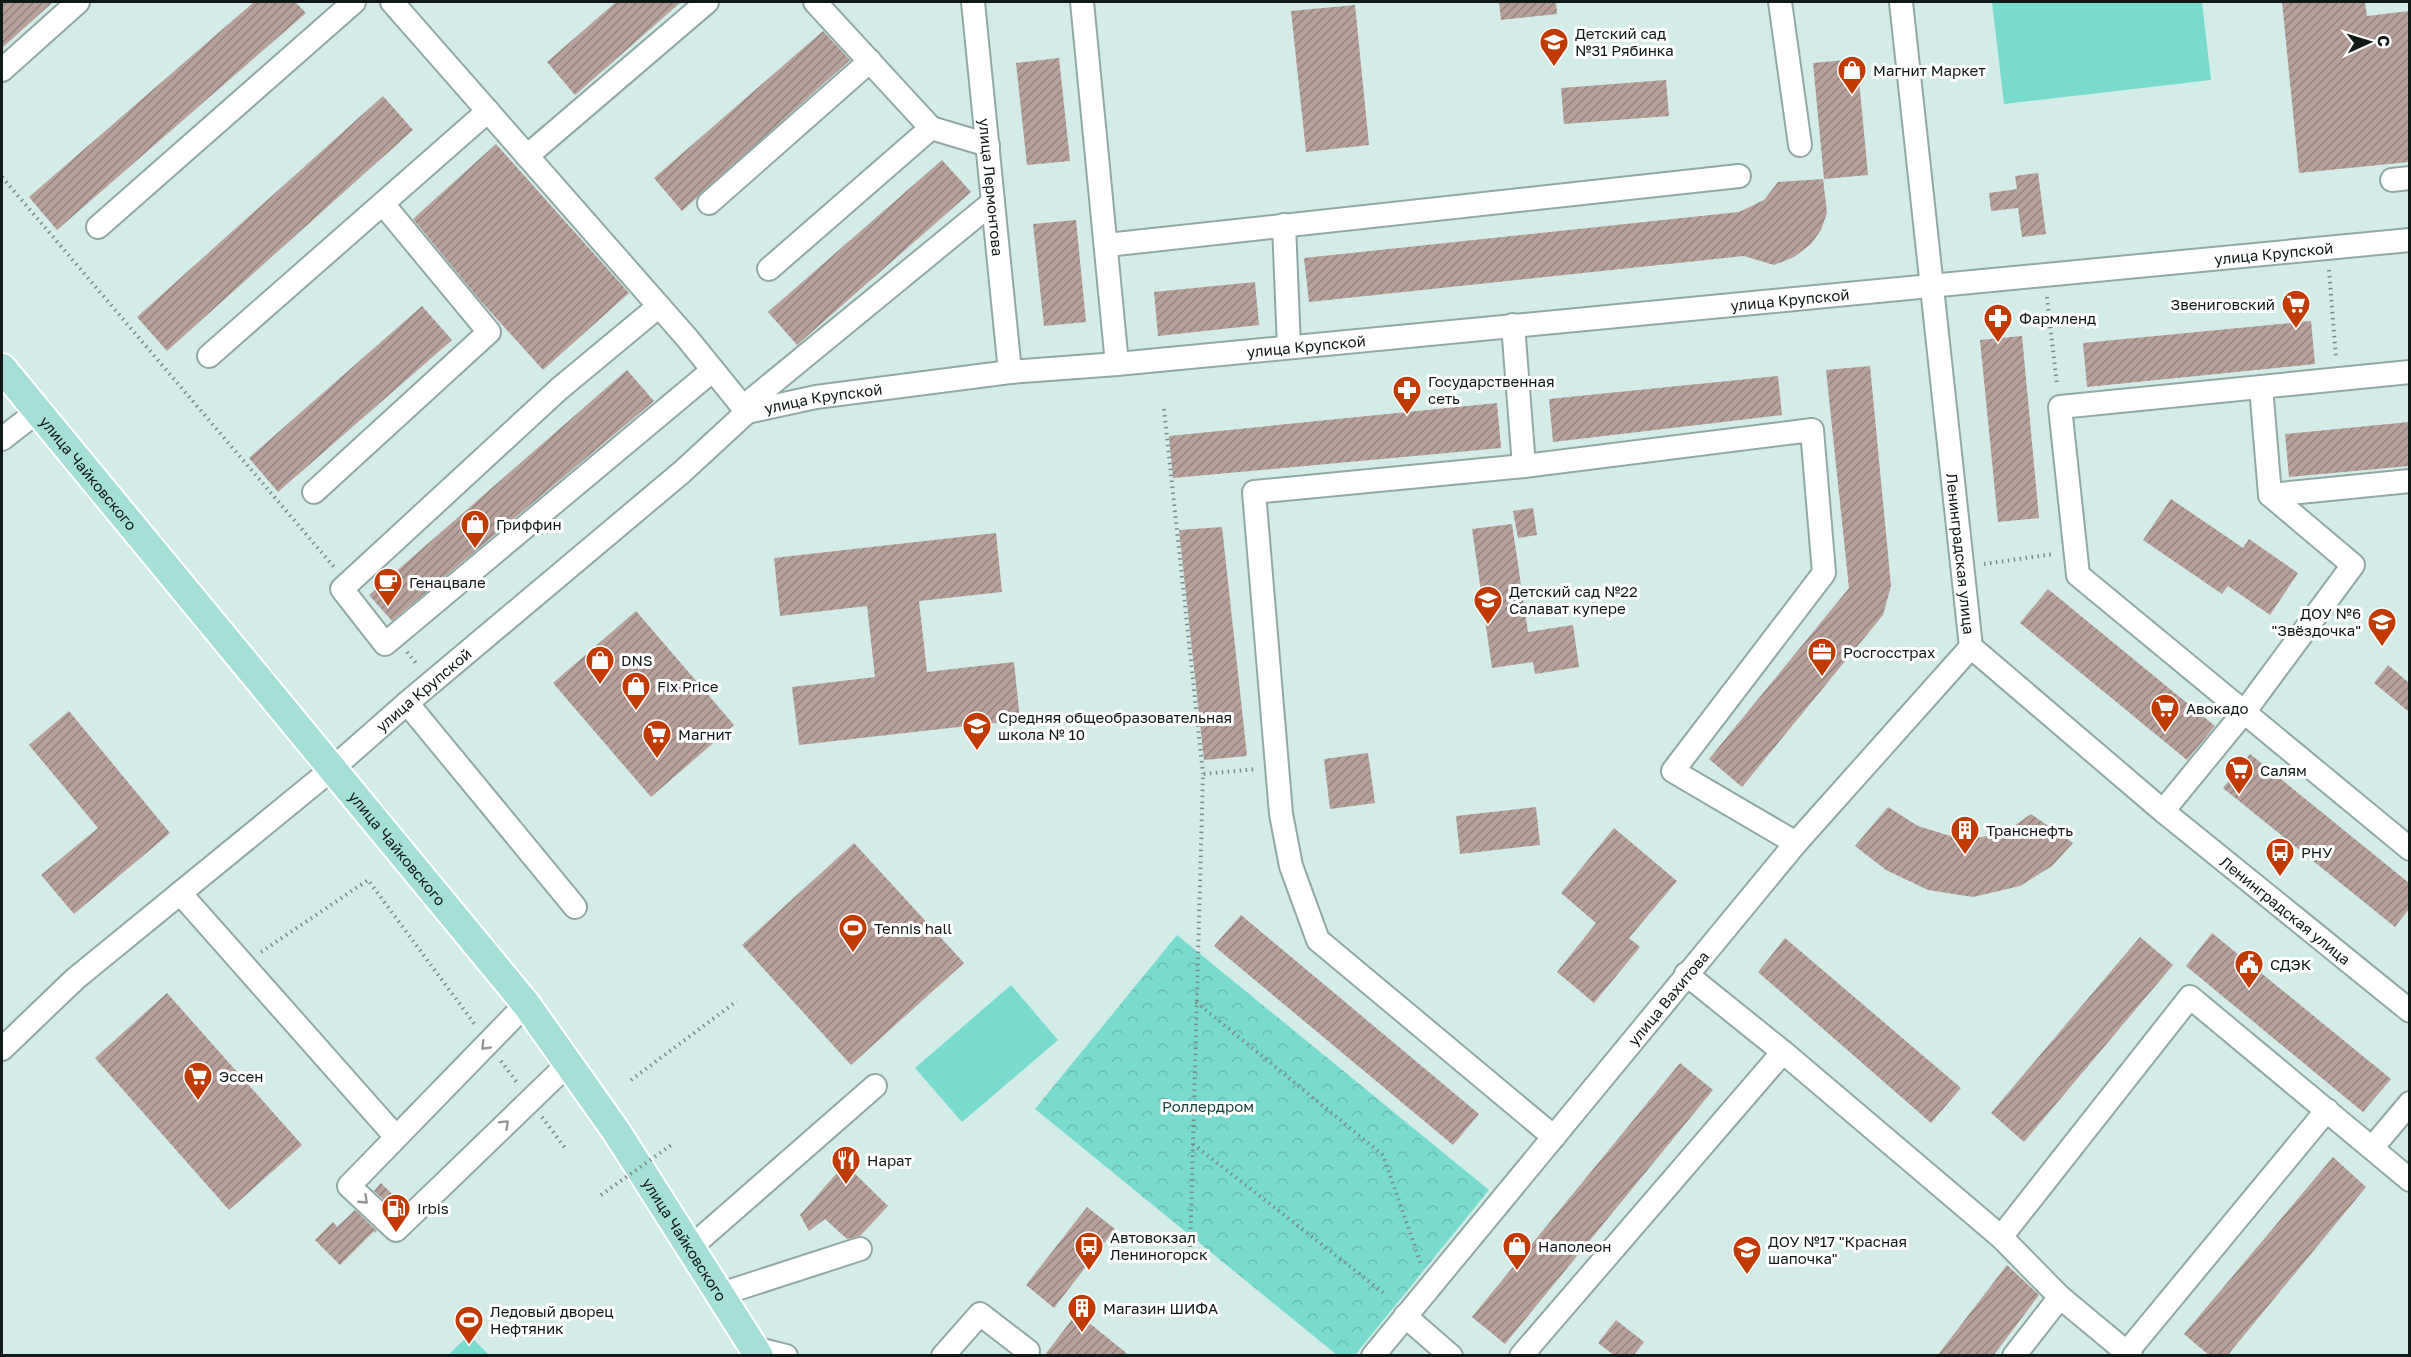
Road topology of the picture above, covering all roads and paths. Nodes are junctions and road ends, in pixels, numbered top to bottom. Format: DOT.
graph roads {
  1 [pos="78,2"];
  2 [pos="354,2"];
  3 [pos="392,2"];
  4 [pos="707,2"];
  5 [pos="815,2"];
  6 [pos="973,2"];
  7 [pos="1082,2"];
  8 [pos="1780,2"];
  9 [pos="1901,2"];
  10 [pos="870,61"];
  11 [pos="2,70"];
  12 [pos="488,111"];
  13 [pos="932,128"];
  14 [pos="1800,145"];
  15 [pos="988,146"];
  16 [pos="527,156"];
  17 [pos="1739,176"];
  18 [pos="2,177"];
  19 [pos="709,202"];
  20 [pos="993,202"];
  21 [pos="383,204"];
  22 [pos="1284,225"];
  23 [pos="98,227"];
  24 [pos="2409,240"];
  25 [pos="1107,246"];
  26 [pos="2328,249"];
  27 [pos="769,269"];
  28 [pos="2044,276"];
  29 [pos="1931,285"];
  30 [pos="659,306"];
  31 [pos="1513,325"];
  32 [pos="1289,347"];
  33 [pos="210,356"];
  34 [pos="1117,364"];
  35 [pos="2,368"];
  36 [pos="713,370"];
  37 [pos="1010,372"];
  38 [pos="2409,372"];
  39 [pos="2337,380"];
  40 [pos="2261,387"];
  41 [pos="2060,407"];
  42 [pos="745,409"];
  43 [pos="1164,409"];
  44 [pos="38,411"];
  45 [pos="2,439"];
  46 [pos="1524,466"];
  47 [pos="2409,481"];
  48 [pos="314,492"];
  49 [pos="2270,495"];
  50 [pos="2076,551"];
  51 [pos="1961,567"];
  52 [pos="348,583"];
  53 [pos="394,637"];
  54 [pos="1971,647"];
  55 [pos="417,663"];
  56 [pos="407,703"];
  57 [pos="2245,711"];
  58 [pos="1276,767"];
  59 [pos="332,769"];
  60 [pos="1203,774"];
  61 [pos="2163,811"];
  62 [pos="1796,843"];
  63 [pos="2409,849"];
  64 [pos="180,894"];
  65 [pos="575,907"];
  66 [pos="243,964"];
  67 [pos="1686,974"];
  68 [pos="737,1001"];
  69 [pos="1196,1002"];
  70 [pos="526,1004"];
  71 [pos="2409,1011"];
  72 [pos="488,1043"];
  73 [pos="2,1049"];
  74 [pos="1783,1052"];
  75 [pos="568,1063"];
  76 [pos="631,1080"];
  77 [pos="875,1086"];
  78 [pos="530,1100"];
  79 [pos="2409,1103"];
  80 [pos="2326,1110"];
  81 [pos="396,1137"];
  82 [pos="1554,1137"];
  83 [pos="674,1143"];
  84 [pos="1192,1143"];
  85 [pos="565,1148"];
  86 [pos="2372,1148"];
  87 [pos="2409,1180"];
  88 [pos="601,1195"];
  89 [pos="2001,1237"];
  90 [pos="691,1247"];
  91 [pos="860,1249"];
  92 [pos="1190,1253"];
  93 [pos="1433,1282"];
  94 [pos="1384,1293"];
  95 [pos="721,1294"];
  96 [pos="2060,1297"];
  97 [pos="1406,1316"];
  98 [pos="757,1352"];
  99 [pos="2129,1354"];
  100 [pos="786,1356"];
  101 [pos="943,1356"];
  102 [pos="1024,1356"];
  103 [pos="1372,1356"];
  104 [pos="1451,1356"];
  105 [pos="1521,1356"];
  106 [pos="2014,1356"];
  1 -- 11 [label="street"];
  2 -- 23 [label="street"];
  3 -- 12 [label="street"];
  4 -- 16 [label="street"];
  5 -- 10 [label="street"];
  6 -- 15 [label="street, улица Лермонтова"];
  7 -- 25 [label="street"];
  8 -- 14 [label="street"];
  9 -- 29 [label="street, Ленинградская улица"];
  10 -- 13 [label="street"];
  10 -- 19 [label="street"];
  12 -- 16 [label="street"];
  12 -- 21 [label="street"];
  13 -- 15 [label="street"];
  13 -- 27 [label="street"];
  15 -- 20 [label="street, улица Лермонтова"];
  16 -- 30 [label="street"];
  17 -- 22 [label="street"];
  18 -- 52 [label="path"];
  20 -- 37 [label="street, улица Лермонтова"];
  20 -- 42 [label="street"];
  21 -- 33 [label="street"];
  21 -- 48 [label="street"];
  22 -- 25 [label="street"];
  22 -- 32 [label="street"];
  24 -- 26 [label="street, улица Крупской"];
  25 -- 34 [label="street"];
  26 -- 28 [label="street, улица Крупской"];
  26 -- 39 [label="path"];
  28 -- 29 [label="street, улица Крупской"];
  28 -- 41 [label="path"];
  29 -- 31 [label="street, улица Крупской"];
  29 -- 51 [label="street, Ленинградская улица"];
  30 -- 36 [label="street"];
  30 -- 52 [label="street"];
  31 -- 32 [label="street, улица Крупской"];
  31 -- 46 [label="street"];
  32 -- 34 [label="street, улица Крупской"];
  34 -- 37 [label="street, улица Крупской"];
  35 -- 44 [label="main road, улица Чайковского"];
  36 -- 42 [label="street"];
  36 -- 53 [label="street"];
  37 -- 42 [label="street, улица Крупской"];
  38 -- 39 [label="street"];
  39 -- 40 [label="street"];
  40 -- 41 [label="street"];
  40 -- 49 [label="street"];
  41 -- 50 [label="street"];
  42 -- 56 [label="street, улица Крупской"];
  43 -- 60 [label="path"];
  44 -- 45 [label="street"];
  44 -- 59 [label="main road, улица Чайковского"];
  46 -- 58 [label="street"];
  46 -- 62 [label="street"];
  47 -- 49 [label="street"];
  49 -- 57 [label="street"];
  50 -- 51 [label="path"];
  50 -- 57 [label="street"];
  51 -- 54 [label="street, Ленинградская улица"];
  52 -- 53 [label="street"];
  53 -- 55 [label="path"];
  54 -- 61 [label="street, Ленинградская улица"];
  54 -- 62 [label="street, улица Вахитова"];
  56 -- 59 [label="street, улица Крупской"];
  56 -- 65 [label="street"];
  57 -- 61 [label="street"];
  57 -- 63 [label="street"];
  58 -- 60 [label="path"];
  58 -- 82 [label="street"];
  59 -- 64 [label="street, улица Крупской"];
  59 -- 70 [label="main road, улица Чайковского"];
  60 -- 69 [label="path"];
  61 -- 71 [label="street, Ленинградская улица"];
  62 -- 67 [label="street, улица Вахитова"];
  64 -- 66 [label="street"];
  64 -- 73 [label="street, улица Крупской"];
  66 -- 72 [label="path"];
  66 -- 81 [label="street"];
  67 -- 74 [label="street"];
  67 -- 82 [label="street, улица Вахитова"];
  68 -- 76 [label="path"];
  69 -- 84 [label="path"];
  69 -- 93 [label="path"];
  70 -- 72 [label="street"];
  70 -- 75 [label="main road, улица Чайковского"];
  72 -- 78 [label="path"];
  72 -- 81 [label="street, one-way"];
  74 -- 89 [label="street"];
  74 -- 105 [label="street"];
  75 -- 78 [label="street"];
  75 -- 90 [label="main road, улица Чайковского"];
  77 -- 90 [label="street"];
  81 -- 78 [label="street, one-way"];
  78 -- 85 [label="path"];
  79 -- 86 [label="street"];
  80 -- 86 [label="street"];
  80 -- 89 [label="street"];
  80 -- 99 [label="street"];
  82 -- 93 [label="street, улица Вахитова"];
  83 -- 88 [label="path, bridge"];
  84 -- 92 [label="path"];
  84 -- 94 [label="path"];
  86 -- 87 [label="street"];
  89 -- 96 [label="street"];
  90 -- 95 [label="main road, улица Чайковского"];
  91 -- 95 [label="street"];
  93 -- 97 [label="street, улица Вахитова"];
  95 -- 98 [label="main road, улица Чайковского"];
  96 -- 99 [label="street"];
  96 -- 106 [label="street"];
  97 -- 103 [label="street, улица Вахитова"];
  97 -- 104 [label="street"];
  98 -- 100 [label="street"];
  101 -- 102 [label="street"];
}
